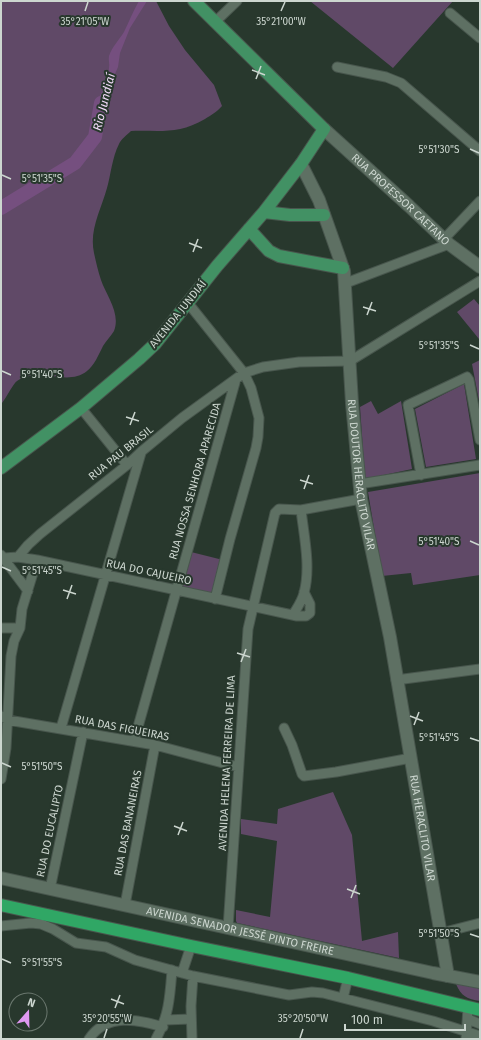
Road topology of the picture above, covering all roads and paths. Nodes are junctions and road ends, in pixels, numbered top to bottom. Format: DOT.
graph roads {
  1 [pos="194,1"];
  2 [pos="237,1"];
  3 [pos="450,14"];
  4 [pos="215,22"];
  5 [pos="480,38"];
  6 [pos="337,67"];
  7 [pos="324,130"];
  8 [pos="480,151"];
  9 [pos="301,164"];
  10 [pos="480,201"];
  11 [pos="264,212"];
  12 [pos="324,215"];
  13 [pos="249,229"];
  14 [pos="446,242"];
  15 [pos="480,267"];
  16 [pos="343,268"];
  17 [pos="480,281"];
  18 [pos="346,283"];
  19 [pos="188,303"];
  20 [pos="350,361"];
  21 [pos="240,376"];
  22 [pos="81,408"];
  23 [pos="480,440"];
  24 [pos="142,451"];
  25 [pos="127,465"];
  26 [pos="480,465"];
  27 [pos="1,468"];
  28 [pos="421,475"];
  29 [pos="360,484"];
  30 [pos="361,499"];
  31 [pos="301,510"];
  32 [pos="2,557"];
  33 [pos="18,557"];
  34 [pos="37,560"];
  35 [pos="106,576"];
  36 [pos="177,590"];
  37 [pos="28,591"];
  38 [pos="304,592"];
  39 [pos="216,599"];
  40 [pos="254,607"];
  41 [pos="291,615"];
  42 [pos="1,628"];
  43 [pos="20,628"];
  44 [pos="480,669"];
  45 [pos="396,680"];
  46 [pos="5,718"];
  47 [pos="61,728"];
  48 [pos="284,728"];
  49 [pos="83,732"];
  50 [pos="134,741"];
  51 [pos="155,745"];
  52 [pos="411,758"];
  53 [pos="238,767"];
  54 [pos="1,779"];
  55 [pos="1,878"];
  56 [pos="50,889"];
  57 [pos="1,905"];
  58 [pos="125,905"];
  59 [pos="38,918"];
  60 [pos="480,924"];
  61 [pos="1,926"];
  62 [pos="228,928"];
  63 [pos="441,933"];
  64 [pos="191,946"];
  65 [pos="172,970"];
  66 [pos="182,973"];
  67 [pos="193,976"];
  68 [pos="448,976"];
  69 [pos="348,978"];
  70 [pos="480,982"];
  71 [pos="343,998"];
  72 [pos="472,1012"];
  73 [pos="191,1019"];
  74 [pos="164,1023"];
  75 [pos="480,1024"];
  76 [pos="466,1035"];
  77 [pos="480,1036"];
  78 [pos="89,1039"];
  79 [pos="156,1039"];
  80 [pos="192,1039"];
  1 -- 4 [label="main road"];
  2 -- 4 [label="street"];
  3 -- 5 [label="street"];
  4 -- 7 [label="main road"];
  6 -- 8 [label="street"];
  7 -- 9 [label="main road, AVENIDA JUNDIAÍ"];
  7 -- 14 [label="street, RUA PROFESSOR CAETANO"];
  9 -- 11 [label="main road, AVENIDA JUNDIAÍ"];
  9 -- 12 [label="street"];
  10 -- 14 [label="street"];
  11 -- 12 [label="main road"];
  11 -- 13 [label="main road, AVENIDA JUNDIAÍ"];
  12 -- 16 [label="street"];
  13 -- 16 [label="main road"];
  13 -- 19 [label="main road, AVENIDA JUNDIAÍ"];
  14 -- 15 [label="street, RUA PROFESSOR CAETANO"];
  14 -- 18 [label="street"];
  16 -- 18 [label="street, RUA DOUTOR HERACLITO VILAR"];
  17 -- 20 [label="street"];
  18 -- 20 [label="street, RUA DOUTOR HERACLITO VILAR"];
  19 -- 21 [label="street"];
  19 -- 22 [label="main road, AVENIDA JUNDIAÍ"];
  20 -- 21 [label="street, RUA PAU BRASIL"];
  20 -- 29 [label="street, RUA DOUTOR HERACLITO VILAR"];
  21 -- 24 [label="street, RUA PAU BRASIL"];
  21 -- 36 [label="street, RUA NOSSA SENHORA APARECIDA"];
  21 -- 39 [label="street"];
  22 -- 25 [label="street"];
  22 -- 27 [label="main road, AVENIDA JUNDIAÍ"];
  23 -- 28 [label="street"];
  24 -- 25 [label="street, RUA PAU BRASIL"];
  24 -- 35 [label="street"];
  25 -- 33 [label="street, RUA PAU BRASIL"];
  26 -- 28 [label="street"];
  28 -- 29 [label="street"];
  29 -- 30 [label="street, RUA DOUTOR HERACLITO VILAR"];
  30 -- 31 [label="street"];
  30 -- 45 [label="street, RUA DOUTOR HERACLITO VILAR"];
  31 -- 38 [label="street"];
  31 -- 40 [label="street, AVENIDA HELENA FERREIRA DE LIMA"];
  32 -- 33 [label="street, RUA DO CAJUEIRO"];
  32 -- 37 [label="street"];
  33 -- 34 [label="street, RUA DO CAJUEIRO"];
  34 -- 35 [label="street, RUA DO CAJUEIRO"];
  34 -- 37 [label="street"];
  35 -- 36 [label="street, RUA DO CAJUEIRO"];
  35 -- 47 [label="street"];
  36 -- 39 [label="street, RUA DO CAJUEIRO"];
  36 -- 50 [label="street"];
  37 -- 43 [label="street"];
  38 -- 41 [label="street"];
  38 -- 41 [label="street, RUA DO CAJUEIRO"];
  39 -- 40 [label="street, RUA DO CAJUEIRO"];
  40 -- 41 [label="street, RUA DO CAJUEIRO"];
  40 -- 53 [label="street, AVENIDA HELENA FERREIRA DE LIMA"];
  42 -- 43 [label="street"];
  43 -- 46 [label="street"];
  44 -- 45 [label="street"];
  45 -- 52 [label="street, RUA HERACLITO VILAR"];
  46 -- 47 [label="street, RUA DAS FIGUEIRAS"];
  46 -- 54 [label="street"];
  47 -- 49 [label="street, RUA DAS FIGUEIRAS"];
  48 -- 52 [label="street"];
  49 -- 50 [label="street, RUA DAS FIGUEIRAS"];
  49 -- 56 [label="street, RUA DO EUCALIPTO"];
  50 -- 51 [label="street, RUA DAS FIGUEIRAS"];
  51 -- 53 [label="street, RUA DAS FIGUEIRAS"];
  51 -- 58 [label="street, RUA DAS BANANEIRAS"];
  52 -- 63 [label="street, RUA HERACLITO VILAR"];
  53 -- 62 [label="street, AVENIDA HELENA FERREIRA DE LIMA"];
  55 -- 56 [label="street, AVENIDA SENADOR JESSÉ PINTO FREIRE"];
  56 -- 58 [label="street, AVENIDA SENADOR JESSÉ PINTO FREIRE"];
  57 -- 59 [label="highway"];
  58 -- 62 [label="street, AVENIDA SENADOR JESSÉ PINTO FREIRE"];
  59 -- 61 [label="street"];
  59 -- 64 [label="highway"];
  59 -- 65 [label="street"];
  60 -- 63 [label="street"];
  62 -- 68 [label="street, AVENIDA SENADOR JESSÉ PINTO FREIRE"];
  63 -- 68 [label="street, RUA HERACLITO VILAR"];
  64 -- 66 [label="street"];
  64 -- 69 [label="highway"];
  65 -- 66 [label="street"];
  65 -- 74 [label="street"];
  66 -- 67 [label="street"];
  67 -- 71 [label="street"];
  67 -- 73 [label="street"];
  68 -- 70 [label="street, AVENIDA SENADOR JESSÉ PINTO FREIRE"];
  69 -- 71 [label="street"];
  69 -- 72 [label="highway"];
  71 -- 76 [label="street"];
  72 -- 75 [label="street"];
  72 -- 76 [label="street"];
  73 -- 74 [label="street"];
  73 -- 80 [label="street"];
  74 -- 78 [label="street"];
  74 -- 79 [label="street"];
  76 -- 77 [label="street"];
}
